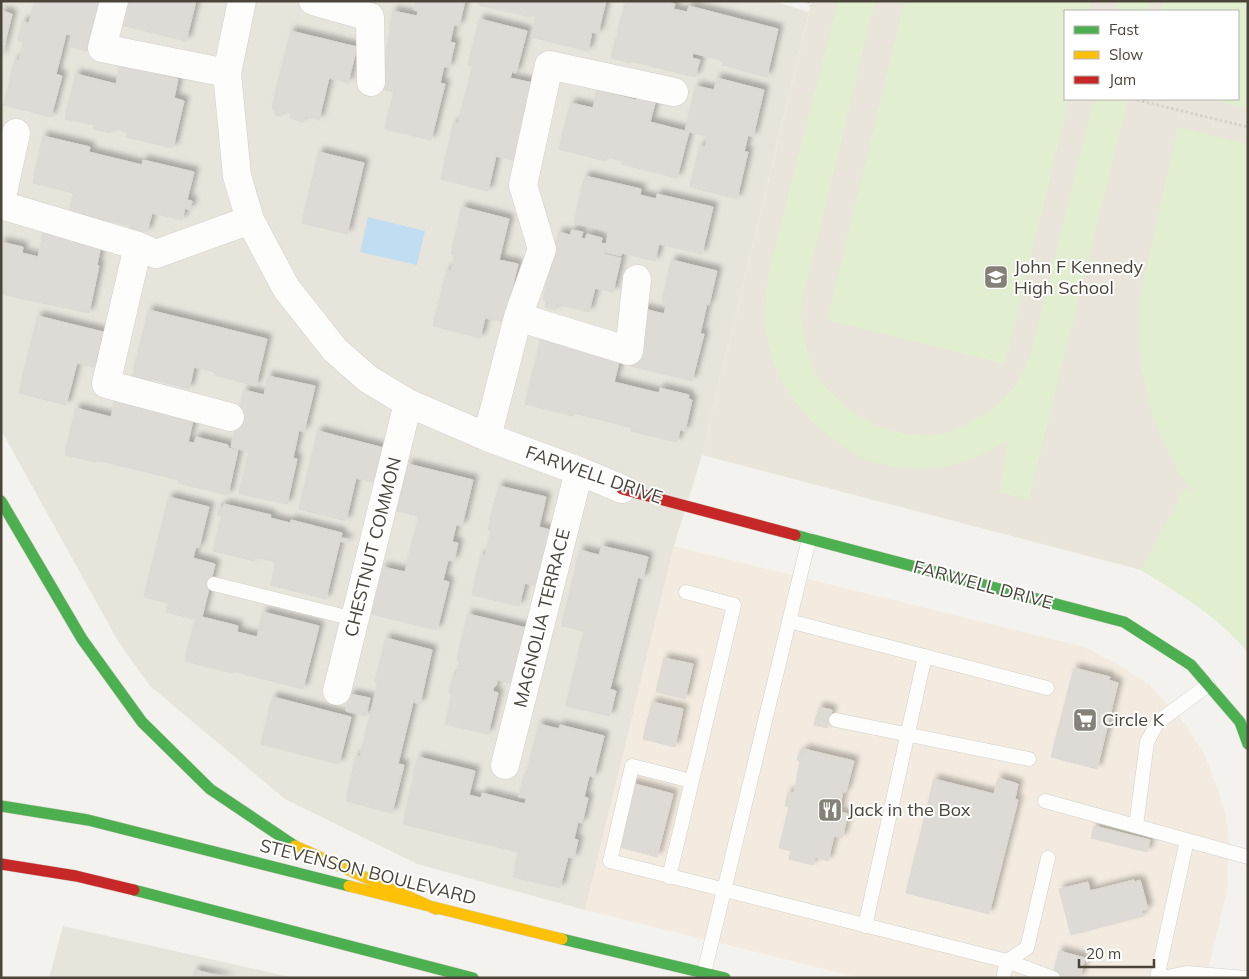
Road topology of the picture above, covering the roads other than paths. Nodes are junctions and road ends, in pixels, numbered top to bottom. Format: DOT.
graph roads {
  1 [pos="114,1"];
  2 [pos="242,1"];
  3 [pos="313,1"];
  4 [pos="227,73"];
  5 [pos="370,82"];
  6 [pos="674,92"];
  7 [pos="16,133"];
  8 [pos="1,204"];
  9 [pos="250,220"];
  10 [pos="138,246"];
  11 [pos="637,279"];
  12 [pos="518,317"];
  13 [pos="408,403"];
  14 [pos="230,417"];
  15 [pos="487,437"];
  16 [pos="579,471"];
  17 [pos="622,489"];
  18 [pos="1,501"];
  19 [pos="809,539"];
  20 [pos="214,584"];
  21 [pos="686,592"];
  22 [pos="354,619"];
  23 [pos="789,621"];
  24 [pos="925,656"];
  25 [pos="1208,684"];
  26 [pos="1047,688"];
  27 [pos="338,691"];
  28 [pos="836,720"];
  29 [pos="908,734"];
  30 [pos="1248,744"];
  31 [pos="1029,759"];
  32 [pos="505,765"];
  33 [pos="692,780"];
  34 [pos="1045,800"];
  35 [pos="1,806"];
  36 [pos="1136,826"];
  37 [pos="1187,840"];
  38 [pos="1248,857"];
  39 [pos="1048,858"];
  40 [pos="1,864"];
  41 [pos="669,877"];
  42 [pos="724,890"];
  43 [pos="436,909"];
  44 [pos="866,926"];
  45 [pos="1007,961"];
  46 [pos="704,972"];
  47 [pos="473,978"];
  48 [pos="725,978"];
  49 [pos="1003,978"];
  50 [pos="1052,978"];
  51 [pos="1157,978"];
  52 [pos="1162,978"];
  53 [pos="1246,978"];
  1 -- 4 [label="street"];
  2 -- 4 [label="street, FARWELL DRIVE"];
  3 -- 5 [label="street"];
  4 -- 9 [label="street, FARWELL DRIVE"];
  6 -- 12 [label="street"];
  7 -- 8 [label="street"];
  8 -- 10 [label="street"];
  9 -- 10 [label="street"];
  9 -- 13 [label="street, FARWELL DRIVE"];
  10 -- 14 [label="street"];
  11 -- 12 [label="street"];
  12 -- 15 [label="street"];
  13 -- 15 [label="street, FARWELL DRIVE"];
  13 -- 22 [label="street, CHESTNUT COMMON"];
  15 -- 16 [label="street, FARWELL DRIVE"];
  16 -- 17 [label="street, FARWELL DRIVE"];
  16 -- 32 [label="street, MAGNOLIA TERRACE"];
  17 -- 19 [label="main road, FARWELL DRIVE"];
  18 -- 43 [label="main road"];
  19 -- 23 [label="lane"];
  19 -- 25 [label="main road, FARWELL DRIVE"];
  20 -- 22 [label="lane"];
  21 -- 33 [label="lane"];
  22 -- 27 [label="street, CHESTNUT COMMON"];
  23 -- 24 [label="lane"];
  23 -- 42 [label="lane"];
  24 -- 26 [label="lane"];
  24 -- 29 [label="lane"];
  25 -- 30 [label="main road, FARWELL DRIVE"];
  25 -- 36 [label="lane"];
  28 -- 29 [label="lane"];
  29 -- 31 [label="lane"];
  29 -- 44 [label="lane"];
  33 -- 41 [label="lane"];
  33 -- 41 [label="lane"];
  34 -- 36 [label="lane"];
  35 -- 43 [label="main road, STEVENSON BOULEVARD"];
  36 -- 37 [label="lane"];
  37 -- 38 [label="lane"];
  37 -- 51 [label="lane"];
  39 -- 45 [label="lane"];
  40 -- 47 [label="main road"];
  41 -- 42 [label="lane"];
  42 -- 44 [label="lane"];
  42 -- 46 [label="lane"];
  43 -- 46 [label="main road, STEVENSON BOULEVARD"];
  44 -- 45 [label="lane"];
  45 -- 49 [label="lane"];
  45 -- 50 [label="lane"];
  46 -- 48 [label="main road, STEVENSON BOULEVARD"];
  52 -- 53 [label="lane"];
}
